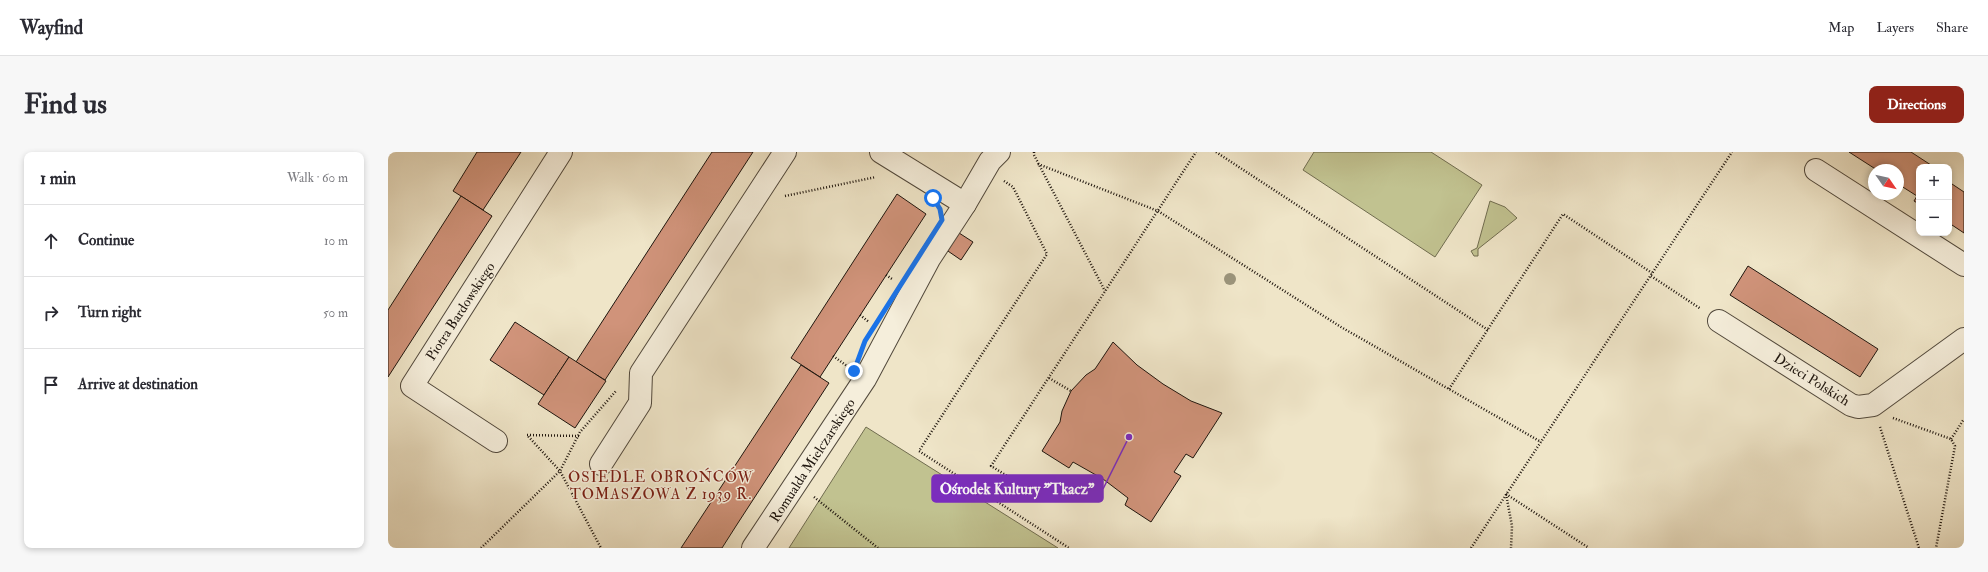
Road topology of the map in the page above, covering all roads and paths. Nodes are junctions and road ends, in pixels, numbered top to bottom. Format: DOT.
graph roads {
  1 [pos="561,152"];
  2 [pos="785,152"];
  3 [pos="881,152"];
  4 [pos="999,152"];
  5 [pos="1034,152"];
  6 [pos="1196,152"];
  7 [pos="1216,152"];
  8 [pos="1732,152"];
  9 [pos="1038,164"];
  10 [pos="1816,170"];
  11 [pos="879,176"];
  12 [pos="997,182"];
  13 [pos="764,184"];
  14 [pos="965,204"];
  15 [pos="1158,211"];
  16 [pos="1964,265"];
  17 [pos="1652,275"];
  18 [pos="1105,291"];
  19 [pos="860,315"];
  20 [pos="1719,321"];
  21 [pos="875,325"];
  22 [pos="1488,330"];
  23 [pos="1964,339"];
  24 [pos="833,356"];
  25 [pos="849,367"];
  26 [pos="1049,378"];
  27 [pos="1449,389"];
  28 [pos="1071,391"];
  29 [pos="1888,416"];
  30 [pos="1964,419"];
  31 [pos="1879,425"];
  32 [pos="579,436"];
  33 [pos="1951,439"];
  34 [pos="496,441"];
  35 [pos="1541,442"];
  36 [pos="601,464"];
  37 [pos="796,486"];
  38 [pos="1506,494"];
  39 [pos="1045,500"];
  40 [pos="601,548"];
  41 [pos="754,548"];
  42 [pos="878,548"];
  43 [pos="1069,548"];
  44 [pos="1471,548"];
  45 [pos="1511,548"];
  46 [pos="1588,548"];
  47 [pos="1919,548"];
  48 [pos="1936,548"];
  1 -- 34 [label="street, Piotra Bardowskiego"];
  2 -- 13 [label="street"];
  3 -- 14 [label="street"];
  4 -- 14 [label="street, Romualda Mielczarskiego"];
  5 -- 9 [label="path"];
  6 -- 15 [label="path"];
  7 -- 22 [label="path"];
  8 -- 17 [label="path"];
  9 -- 15 [label="path"];
  9 -- 18 [label="path"];
  10 -- 16 [label="street"];
  11 -- 13 [label="path"];
  12 -- 43 [label="path"];
  13 -- 36 [label="street"];
  14 -- 37 [label="street, Romualda Mielczarskiego"];
  15 -- 18 [label="path"];
  15 -- 27 [label="path"];
  17 -- 20 [label="path"];
  17 -- 22 [label="path"];
  17 -- 35 [label="path"];
  18 -- 26 [label="path"];
  19 -- 21 [label="path"];
  20 -- 23 [label="street, Dzieci Polskich"];
  22 -- 27 [label="path"];
  24 -- 25 [label="path"];
  26 -- 28 [label="path"];
  26 -- 39 [label="path"];
  27 -- 35 [label="path"];
  29 -- 33 [label="path"];
  30 -- 33 [label="path"];
  31 -- 47 [label="path"];
  32 -- 40 [label="path"];
  33 -- 48 [label="path"];
  35 -- 38 [label="path"];
  37 -- 41 [label="street, Romualda Mielczarskiego"];
  37 -- 42 [label="path"];
  38 -- 44 [label="path"];
  38 -- 45 [label="path"];
  38 -- 46 [label="path"];
}
